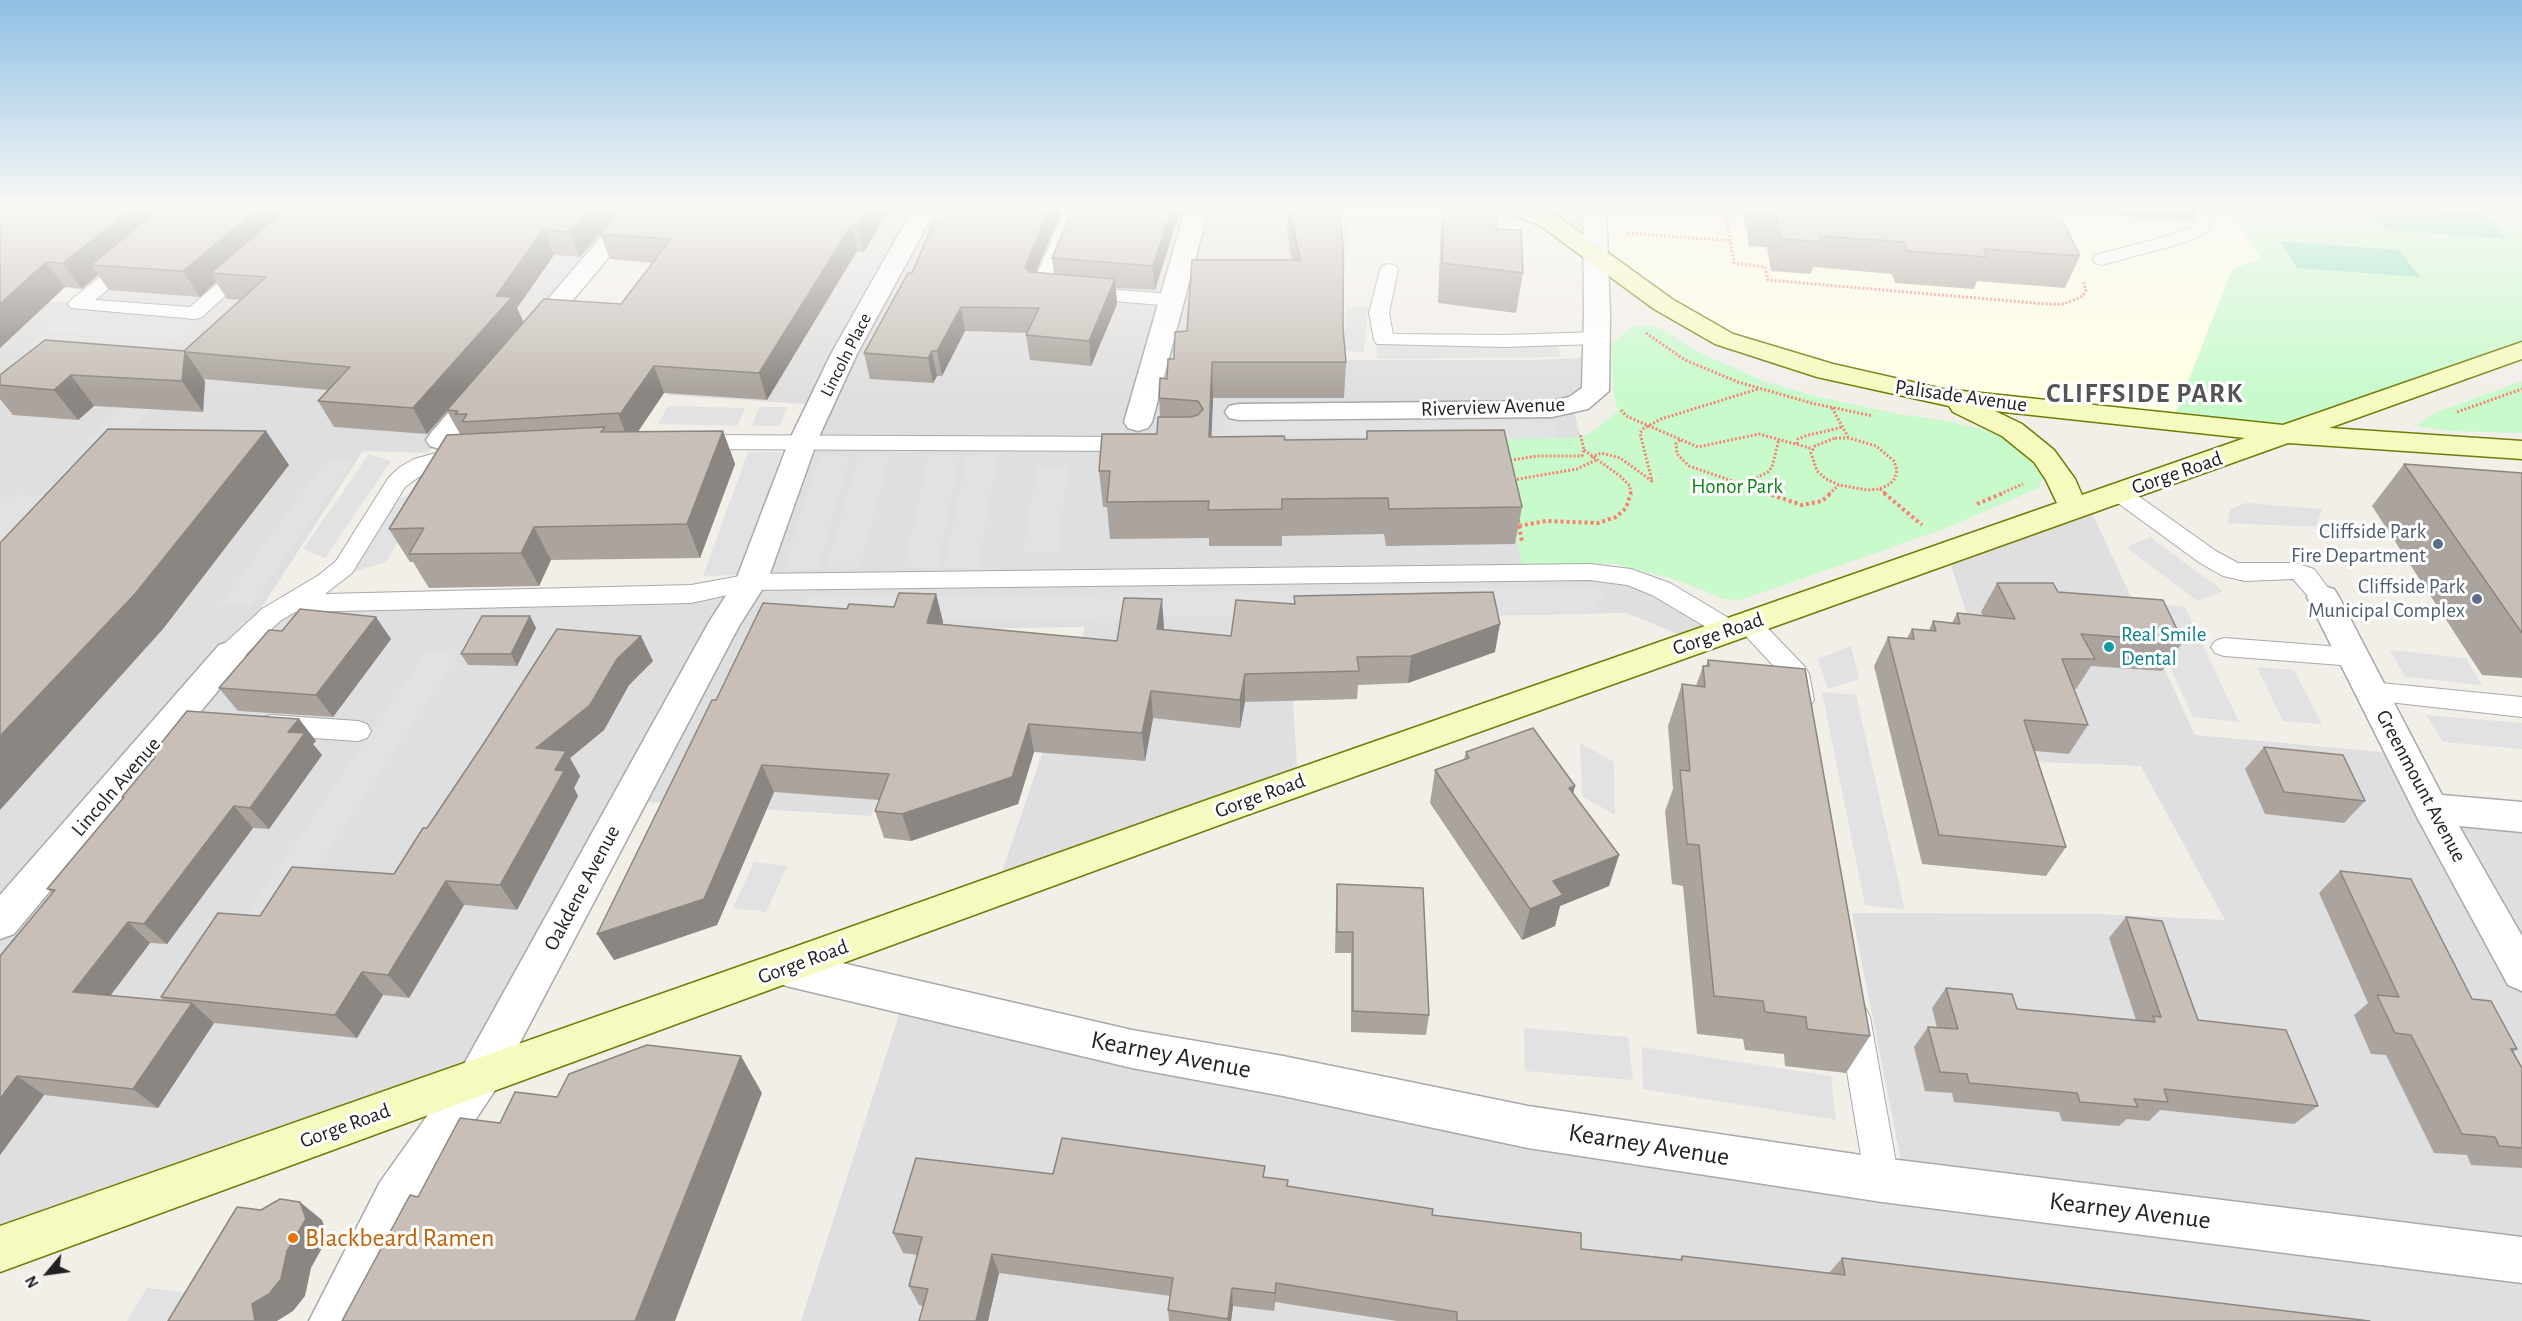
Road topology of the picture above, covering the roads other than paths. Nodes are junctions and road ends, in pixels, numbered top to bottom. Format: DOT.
graph roads {
  1 [pos="122,269"];
  2 [pos="247,269"];
  3 [pos="587,269"];
  4 [pos="892,269"];
  5 [pos="1049,269"];
  6 [pos="1181,269"];
  7 [pos="1595,269"];
  8 [pos="1630,269"];
  9 [pos="1389,270"];
  10 [pos="1172,300"];
  11 [pos="1596,338"];
  12 [pos="2522,350"];
  13 [pos="1943,397"];
  14 [pos="1239,412"];
  15 [pos="1138,422"];
  16 [pos="2288,434"];
  17 [pos="440,440"];
  18 [pos="803,441"];
  19 [pos="666,442"];
  20 [pos="1156,444"];
  21 [pos="2522,450"];
  22 [pos="482,458"];
  23 [pos="2119,494"];
  24 [pos="2074,509"];
  25 [pos="751,582"];
  26 [pos="2323,597"];
  27 [pos="290,603"];
  28 [pos="1740,627"];
  29 [pos="2224,647"];
  30 [pos="231,653"];
  31 [pos="2354,657"];
  32 [pos="2371,692"];
  33 [pos="2522,707"];
  34 [pos="1804,722"];
  35 [pos="243,724"];
  36 [pos="357,731"];
  37 [pos="2432,809"];
  38 [pos="2522,817"];
  39 [pos="0,922"];
  40 [pos="786,968"];
  41 [pos="2522,973"];
  42 [pos="1850,992"];
  43 [pos="479,1078"];
  44 [pos="1882,1180"];
  45 [pos="0,1249"];
  46 [pos="2522,1260"];
  47 [pos="333,1321"];
  1 -- 2 [label="lane"];
  3 -- 17 [label="street"];
  4 -- 18 [label="street, Lincoln Place"];
  5 -- 10 [label="lane"];
  6 -- 10 [label="street"];
  7 -- 11 [label="street, Riverview Avenue"];
  8 -- 13 [label="main road, Palisade Avenue"];
  9 -- 11 [label="lane"];
  10 -- 15 [label="street"];
  11 -- 14 [label="street, Riverview Avenue"];
  12 -- 16 [label="main road, Gorge Road"];
  13 -- 16 [label="main road, Palisade Avenue"];
  13 -- 24 [label="main road"];
  16 -- 21 [label="main road, Palisade Avenue"];
  16 -- 23 [label="main road, Gorge Road"];
  18 -- 19 [label="lane"];
  18 -- 20 [label="lane"];
  18 -- 25 [label="street, Oakdene Avenue"];
  22 -- 27 [label="lane"];
  23 -- 24 [label="main road, Gorge Road"];
  23 -- 26 [label="lane"];
  24 -- 28 [label="main road, Gorge Road"];
  25 -- 27 [label="lane"];
  25 -- 28 [label="lane"];
  25 -- 43 [label="street, Oakdene Avenue"];
  26 -- 31 [label="street, Greenmount Avenue"];
  27 -- 30 [label="lane"];
  28 -- 34 [label="lane"];
  28 -- 40 [label="main road, Gorge Road"];
  29 -- 31 [label="lane"];
  30 -- 39 [label="street, Lincoln Avenue"];
  31 -- 32 [label="street, Greenmount Avenue"];
  32 -- 33 [label="lane"];
  32 -- 37 [label="street, Greenmount Avenue"];
  35 -- 36 [label="lane"];
  37 -- 38 [label="street"];
  37 -- 41 [label="street, Greenmount Avenue"];
  40 -- 43 [label="main road, Gorge Road"];
  40 -- 44 [label="street, Kearney Avenue"];
  42 -- 44 [label="lane"];
  43 -- 45 [label="main road, Gorge Road"];
  43 -- 47 [label="street, Oakdene Avenue"];
  44 -- 46 [label="street, Kearney Avenue"];
}
